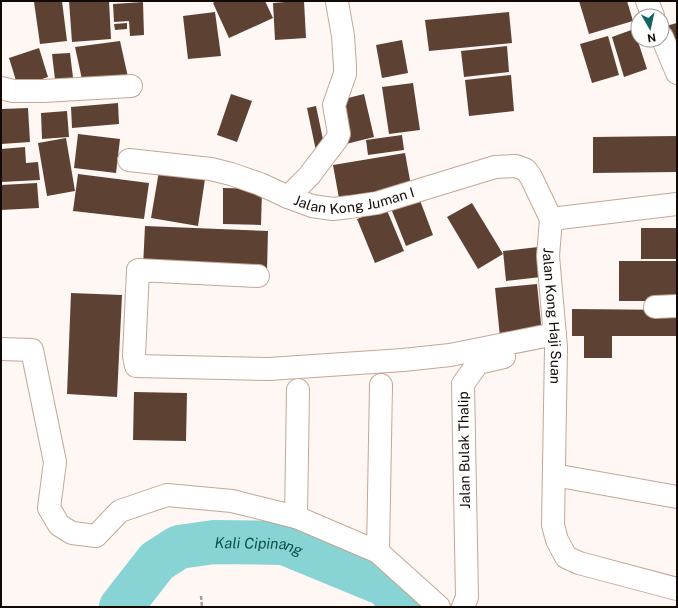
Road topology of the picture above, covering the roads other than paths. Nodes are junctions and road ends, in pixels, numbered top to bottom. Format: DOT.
graph roads {
  1 [pos="337,2"];
  2 [pos="667,48"];
  3 [pos="677,73"];
  4 [pos="131,86"];
  5 [pos="1,88"];
  6 [pos="128,160"];
  7 [pos="288,197"];
  8 [pos="677,204"];
  9 [pos="551,219"];
  10 [pos="258,276"];
  11 [pos="677,306"];
  12 [pos="655,307"];
  13 [pos="555,341"];
  14 [pos="1,349"];
  15 [pos="381,385"];
  16 [pos="298,390"];
  17 [pos="554,475"];
  18 [pos="677,497"];
  19 [pos="296,517"];
  20 [pos="378,552"];
  21 [pos="677,589"];
  22 [pos="465,602"];
  23 [pos="439,607"];
  1 -- 7 [label="street"];
  2 -- 3 [label="street"];
  4 -- 5 [label="street"];
  6 -- 7 [label="street, Jalan Kong Juman I"];
  7 -- 9 [label="street, Jalan Kong Juman I"];
  8 -- 9 [label="street"];
  9 -- 13 [label="street, Jalan Kong Haji Suan"];
  10 -- 13 [label="street"];
  11 -- 12 [label="street"];
  13 -- 17 [label="street, Jalan Kong Haji Suan"];
  13 -- 22 [label="street, Jalan Bulak Thalip"];
  14 -- 19 [label="street"];
  15 -- 20 [label="street"];
  16 -- 19 [label="street"];
  17 -- 18 [label="street"];
  17 -- 21 [label="street, Jalan Kong Haji Suan"];
  19 -- 20 [label="street"];
  20 -- 23 [label="street"];
}
